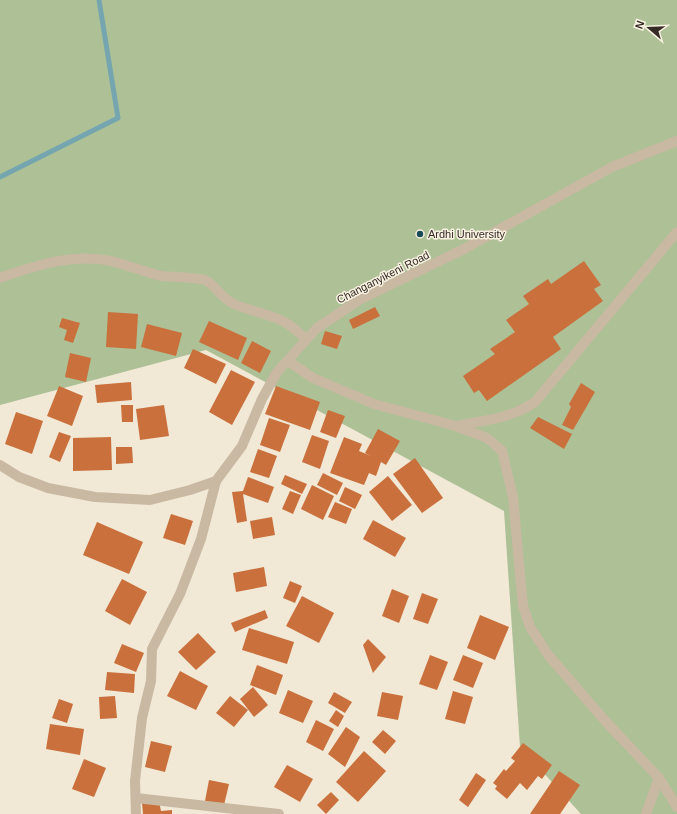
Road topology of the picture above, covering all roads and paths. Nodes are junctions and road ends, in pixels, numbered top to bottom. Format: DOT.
graph roads {
  1 [pos="677,141"];
  2 [pos="677,232"];
  3 [pos="0,278"];
  4 [pos="306,340"];
  5 [pos="288,361"];
  6 [pos="456,426"];
  7 [pos="0,465"];
  8 [pos="216,480"];
  9 [pos="659,778"];
  10 [pos="136,798"];
  11 [pos="677,807"];
  12 [pos="136,814"];
  13 [pos="279,814"];
  14 [pos="646,814"];
  1 -- 4 [label="street, Changanyikeni Road"];
  2 -- 6 [label="street"];
  3 -- 4 [label="street"];
  4 -- 5 [label="street, Changanyikeni Road"];
  5 -- 6 [label="street"];
  5 -- 8 [label="street, Changanyikeni Road"];
  6 -- 9 [label="street"];
  7 -- 8 [label="street"];
  8 -- 10 [label="street"];
  9 -- 11 [label="street"];
  9 -- 14 [label="street"];
  10 -- 12 [label="street"];
  10 -- 13 [label="street"];
}
